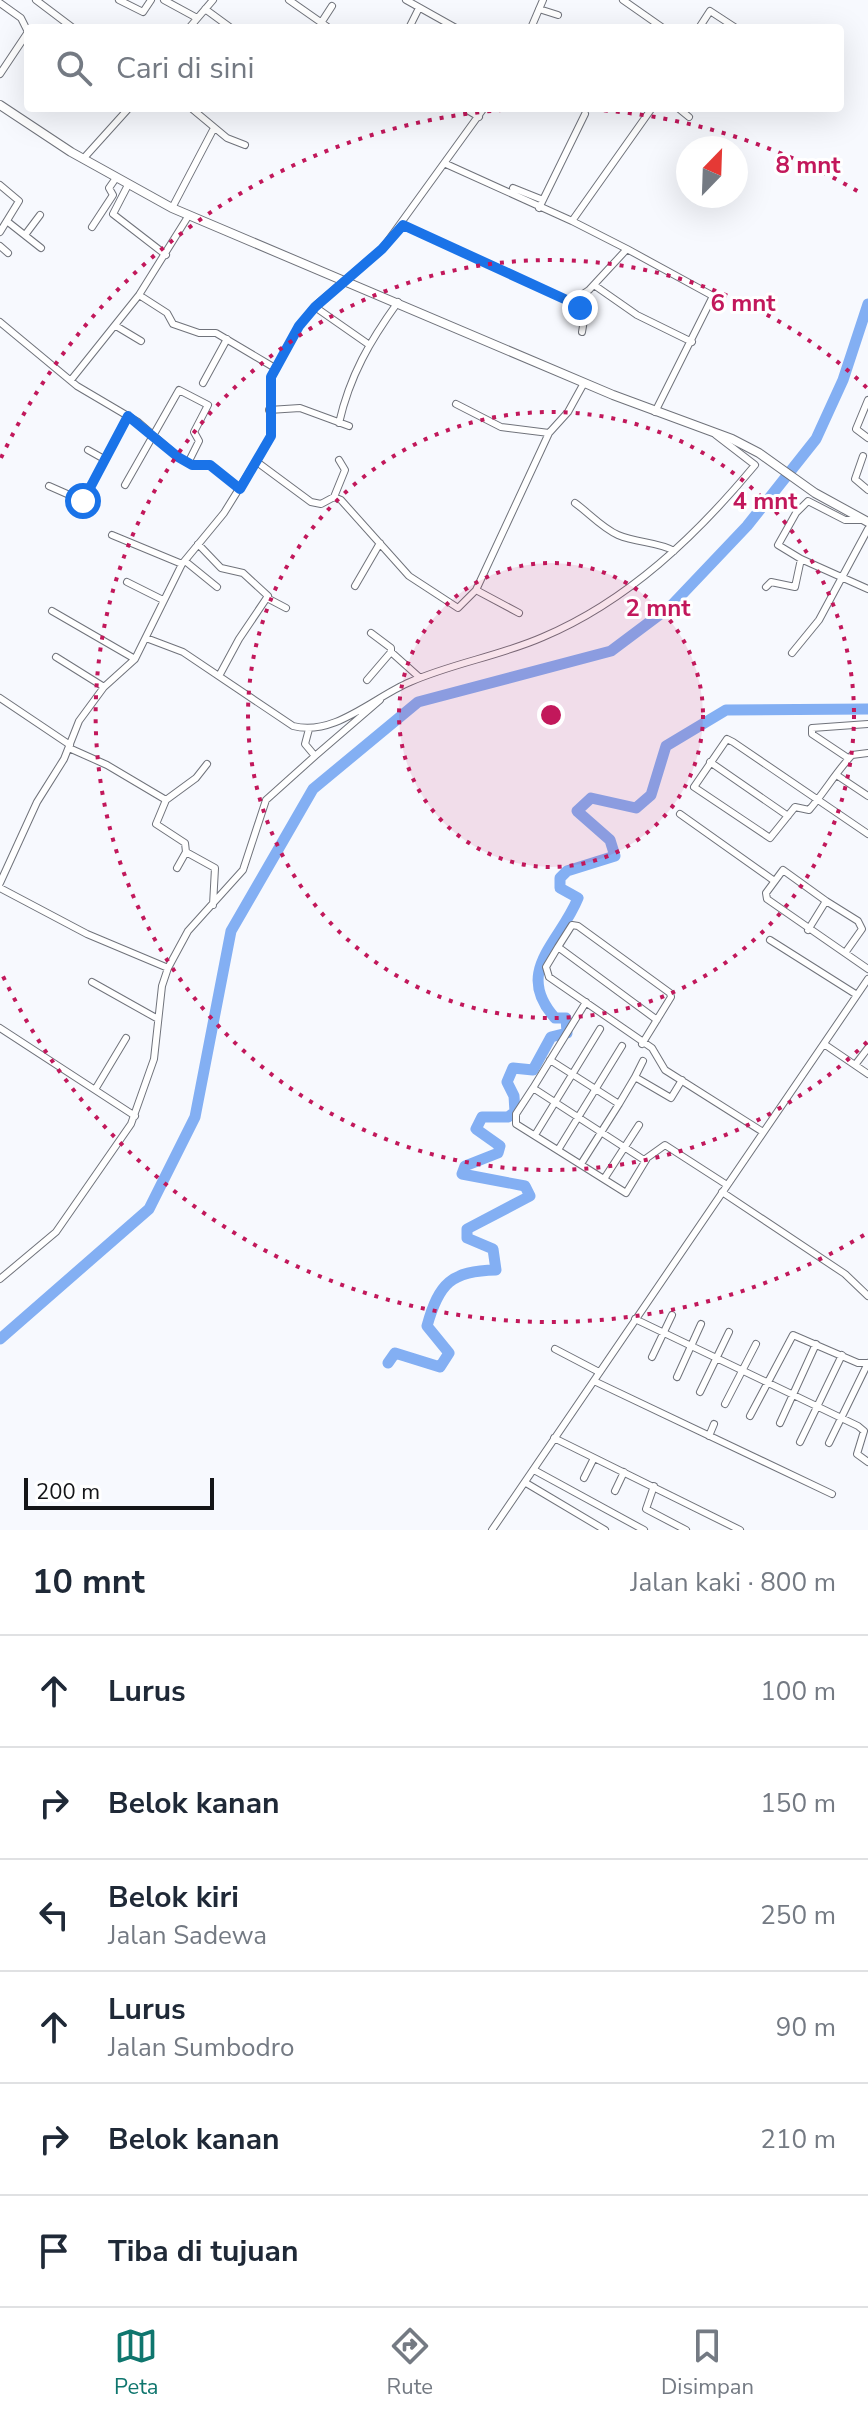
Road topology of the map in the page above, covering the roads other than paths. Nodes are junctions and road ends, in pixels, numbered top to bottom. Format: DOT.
graph roads {
  1 [pos="36,0"];
  2 [pos="119,0"];
  3 [pos="151,0"];
  4 [pos="164,0"];
  5 [pos="213,0"];
  6 [pos="289,0"];
  7 [pos="406,0"];
  8 [pos="543,0"];
  9 [pos="623,0"];
  10 [pos="0,3"];
  11 [pos="332,6"];
  12 [pos="419,8"];
  13 [pos="205,9"];
  14 [pos="539,9"];
  15 [pos="558,15"];
  16 [pos="318,21"];
  17 [pos="193,23"];
  18 [pos="24,24"];
  19 [pos="65,24"];
  20 [pos="226,24"];
  21 [pos="315,24"];
  22 [pos="323,24"];
  23 [pos="411,24"];
  24 [pos="449,24"];
  25 [pos="533,24"];
  26 [pos="657,24"];
  27 [pos="702,24"];
  28 [pos="730,24"];
  29 [pos="24,38"];
  30 [pos="0,74"];
  31 [pos="0,105"];
  32 [pos="125,112"];
  33 [pos="196,112"];
  34 [pos="471,112"];
  35 [pos="482,112"];
  36 [pos="649,112"];
  37 [pos="683,112"];
  38 [pos="585,114"];
  39 [pos="479,117"];
  40 [pos="689,117"];
  41 [pos="214,128"];
  42 [pos="245,145"];
  43 [pos="83,159"];
  44 [pos="446,164"];
  45 [pos="116,178"];
  46 [pos="518,179"];
  47 [pos="0,185"];
  48 [pos="128,185"];
  49 [pos="511,191"];
  50 [pos="543,200"];
  51 [pos="172,208"];
  52 [pos="539,208"];
  53 [pos="40,215"];
  54 [pos="189,215"];
  55 [pos="572,221"];
  56 [pos="8,222"];
  57 [pos="403,225"];
  58 [pos="92,227"];
  59 [pos="0,232"];
  60 [pos="25,235"];
  61 [pos="0,246"];
  62 [pos="41,248"];
  63 [pos="627,249"];
  64 [pos="8,253"];
  65 [pos="166,255"];
  66 [pos="346,283"];
  67 [pos="594,285"];
  68 [pos="139,295"];
  69 [pos="577,301"];
  70 [pos="398,302"];
  71 [pos="315,307"];
  72 [pos="0,322"];
  73 [pos="116,326"];
  74 [pos="582,332"];
  75 [pos="227,339"];
  76 [pos="141,341"];
  77 [pos="692,342"];
  78 [pos="368,344"];
  79 [pos="275,368"];
  80 [pos="71,380"];
  81 [pos="203,383"];
  82 [pos="584,383"];
  83 [pos="456,404"];
  84 [pos="867,404"];
  85 [pos="274,409"];
  86 [pos="655,412"];
  87 [pos="128,416"];
  88 [pos="339,423"];
  89 [pos="349,426"];
  90 [pos="712,432"];
  91 [pos="549,433"];
  92 [pos="153,434"];
  93 [pos="868,438"];
  94 [pos="88,450"];
  95 [pos="863,456"];
  96 [pos="104,459"];
  97 [pos="339,460"];
  98 [pos="188,463"];
  99 [pos="260,465"];
  100 [pos="125,485"];
  101 [pos="49,486"];
  102 [pos="240,489"];
  103 [pos="868,490"];
  104 [pos="334,497"];
  105 [pos="575,503"];
  106 [pos="867,524"];
  107 [pos="112,535"];
  108 [pos="380,543"];
  109 [pos="201,547"];
  110 [pos="674,551"];
  111 [pos="801,559"];
  112 [pos="186,563"];
  113 [pos="842,578"];
  114 [pos="127,582"];
  115 [pos="355,586"];
  116 [pos="217,587"];
  117 [pos="766,587"];
  118 [pos="868,589"];
  119 [pos="476,590"];
  120 [pos="267,598"];
  121 [pos="163,600"];
  122 [pos="286,608"];
  123 [pos="52,611"];
  124 [pos="519,613"];
  125 [pos="371,633"];
  126 [pos="396,638"];
  127 [pos="148,639"];
  128 [pos="391,649"];
  129 [pos="792,653"];
  130 [pos="56,657"];
  131 [pos="135,659"];
  132 [pos="219,676"];
  133 [pos="419,677"];
  134 [pos="367,680"];
  135 [pos="104,687"];
  136 [pos="385,695"];
  137 [pos="0,698"];
  138 [pos="868,724"];
  139 [pos="309,729"];
  140 [pos="72,748"];
  141 [pos="868,753"];
  142 [pos="315,756"];
  143 [pos="852,756"];
  144 [pos="868,761"];
  145 [pos="710,762"];
  146 [pos="207,764"];
  147 [pos="838,776"];
  148 [pos="868,796"];
  149 [pos="166,800"];
  150 [pos="818,800"];
  151 [pos="680,814"];
  152 [pos="788,816"];
  153 [pos="868,834"];
  154 [pos="186,852"];
  155 [pos="177,868"];
  156 [pos="773,880"];
  157 [pos="2,884"];
  158 [pos="826,901"];
  159 [pos="213,905"];
  160 [pos="808,930"];
  161 [pos="770,940"];
  162 [pos="558,947"];
  163 [pos="845,953"];
  164 [pos="168,968"];
  165 [pos="868,969"];
  166 [pos="868,979"];
  167 [pos="92,982"];
  168 [pos="857,995"];
  169 [pos="586,1002"];
  170 [pos="158,1019"];
  171 [pos="657,1020"];
  172 [pos="0,1028"];
  173 [pos="600,1029"];
  174 [pos="126,1038"];
  175 [pos="642,1044"];
  176 [pos="824,1044"];
  177 [pos="622,1046"];
  178 [pos="868,1048"];
  179 [pos="550,1060"];
  180 [pos="643,1061"];
  181 [pos="855,1065"];
  182 [pos="572,1074"];
  183 [pos="868,1074"];
  184 [pos="635,1077"];
  185 [pos="682,1080"];
  186 [pos="96,1088"];
  187 [pos="533,1088"];
  188 [pos="596,1090"];
  189 [pos="555,1103"];
  190 [pos="619,1104"];
  191 [pos="135,1116"];
  192 [pos="579,1117"];
  193 [pos="639,1125"];
  194 [pos="763,1132"];
  195 [pos="602,1133"];
  196 [pos="535,1135"];
  197 [pos="625,1148"];
  198 [pos="558,1150"];
  199 [pos="646,1160"];
  200 [pos="581,1164"];
  201 [pos="604,1179"];
  202 [pos="727,1185"];
  203 [pos="722,1192"];
  204 [pos="0,1267"];
  205 [pos="8,1272"];
  206 [pos="0,1279"];
  207 [pos="868,1296"];
  208 [pos="672,1315"];
  209 [pos="635,1319"];
  210 [pos="701,1324"];
  211 [pos="729,1332"];
  212 [pos="664,1333"];
  213 [pos="756,1344"];
  214 [pos="816,1344"];
  215 [pos="691,1346"];
  216 [pos="555,1349"];
  217 [pos="842,1355"];
  218 [pos="652,1357"];
  219 [pos="717,1358"];
  220 [pos="868,1363"];
  221 [pos="742,1370"];
  222 [pos="599,1372"];
  223 [pos="677,1377"];
  224 [pos="594,1381"];
  225 [pos="768,1382"];
  226 [pos="700,1392"];
  227 [pos="792,1394"];
  228 [pos="725,1404"];
  229 [pos="818,1406"];
  230 [pos="750,1416"];
  231 [pos="842,1418"];
  232 [pos="780,1423"];
  233 [pos="868,1423"];
  234 [pos="714,1424"];
  235 [pos="864,1431"];
  236 [pos="709,1436"];
  237 [pos="554,1438"];
  238 [pos="800,1442"];
  239 [pos="829,1443"];
  240 [pos="594,1458"];
  241 [pos="868,1462"];
  242 [pos="534,1470"];
  243 [pos="624,1472"];
  244 [pos="584,1478"];
  245 [pos="526,1483"];
  246 [pos="654,1486"];
  247 [pos="615,1491"];
  248 [pos="832,1494"];
  249 [pos="723,1526"];
  250 [pos="492,1530"];
  251 [pos="605,1530"];
  252 [pos="644,1530"];
  253 [pos="686,1530"];
  254 [pos="740,1530"];
  1 -- 19 [label="street"];
  2 -- 3 [label="street"];
  4 -- 17 [label="street"];
  5 -- 13 [label="street"];
  6 -- 16 [label="street"];
  7 -- 12 [label="street"];
  8 -- 14 [label="street"];
  9 -- 26 [label="street"];
  10 -- 18 [label="street"];
  11 -- 16 [label="street"];
  12 -- 23 [label="street"];
  12 -- 24 [label="street"];
  13 -- 17 [label="street"];
  13 -- 20 [label="street"];
  14 -- 15 [label="street"];
  14 -- 25 [label="street"];
  16 -- 21 [label="street"];
  16 -- 22 [label="street"];
  27 -- 28 [label="street"];
  29 -- 30 [label="street"];
  31 -- 43 [label="main road"];
  32 -- 43 [label="street"];
  33 -- 41 [label="street"];
  34 -- 39 [label="street"];
  35 -- 39 [label="street"];
  36 -- 55 [label="street"];
  37 -- 40 [label="street"];
  38 -- 50 [label="street"];
  39 -- 44 [label="street"];
  41 -- 42 [label="street"];
  41 -- 51 [label="street"];
  43 -- 45 [label="main road"];
  44 -- 49 [label="street"];
  44 -- 57 [label="street"];
  45 -- 48 [label="main road"];
  45 -- 58 [label="street"];
  46 -- 49 [label="street"];
  47 -- 56 [label="street"];
  48 -- 51 [label="main road"];
  48 -- 65 [label="street"];
  49 -- 50 [label="street"];
  49 -- 52 [label="street"];
  50 -- 52 [label="street"];
  51 -- 54 [label="main road"];
  52 -- 55 [label="street"];
  53 -- 60 [label="street"];
  54 -- 65 [label="street"];
  54 -- 66 [label="main road"];
  55 -- 63 [label="street"];
  56 -- 59 [label="street"];
  56 -- 60 [label="street"];
  57 -- 66 [label="street"];
  57 -- 69 [label="street"];
  60 -- 62 [label="street"];
  61 -- 64 [label="street"];
  63 -- 67 [label="street"];
  63 -- 77 [label="street"];
  65 -- 68 [label="street"];
  66 -- 70 [label="main road"];
  66 -- 71 [label="street"];
  67 -- 69 [label="street"];
  67 -- 77 [label="street"];
  68 -- 73 [label="street"];
  68 -- 75 [label="street"];
  69 -- 74 [label="street"];
  70 -- 78 [label="street"];
  70 -- 82 [label="main road"];
  71 -- 78 [label="street"];
  71 -- 79 [label="street"];
  72 -- 80 [label="street"];
  73 -- 76 [label="street"];
  73 -- 80 [label="street"];
  75 -- 79 [label="street"];
  75 -- 81 [label="street"];
  77 -- 86 [label="street"];
  78 -- 88 [label="street"];
  79 -- 85 [label="street"];
  80 -- 87 [label="street"];
  82 -- 86 [label="main road"];
  82 -- 91 [label="street"];
  83 -- 91 [label="street"];
  84 -- 93 [label="street"];
  85 -- 88 [label="street"];
  85 -- 99 [label="street"];
  86 -- 90 [label="main road"];
  87 -- 92 [label="street"];
  87 -- 96 [label="street"];
  88 -- 89 [label="street"];
  90 -- 106 [label="main road"];
  90 -- 110 [label="street"];
  91 -- 119 [label="street"];
  92 -- 98 [label="street"];
  92 -- 98 [label="street"];
  92 -- 100 [label="street"];
  94 -- 96 [label="street"];
  95 -- 103 [label="street"];
  96 -- 101 [label="street"];
  97 -- 104 [label="street"];
  98 -- 102 [label="street"];
  99 -- 102 [label="street"];
  99 -- 104 [label="street"];
  102 -- 109 [label="street"];
  104 -- 108 [label="street"];
  105 -- 110 [label="street"];
  106 -- 111 [label="street"];
  106 -- 113 [label="street"];
  107 -- 112 [label="street"];
  108 -- 115 [label="street"];
  108 -- 119 [label="street"];
  109 -- 112 [label="street"];
  109 -- 120 [label="street"];
  110 -- 133 [label="street"];
  111 -- 113 [label="street"];
  111 -- 117 [label="street"];
  112 -- 116 [label="street"];
  112 -- 121 [label="street"];
  113 -- 118 [label="street"];
  113 -- 129 [label="street"];
  114 -- 121 [label="street"];
  119 -- 124 [label="street"];
  120 -- 122 [label="street"];
  120 -- 132 [label="street"];
  121 -- 127 [label="street"];
  123 -- 131 [label="street"];
  125 -- 128 [label="street"];
  126 -- 128 [label="street"];
  127 -- 131 [label="street"];
  127 -- 132 [label="street"];
  128 -- 133 [label="street"];
  128 -- 134 [label="street"];
  130 -- 135 [label="street"];
  131 -- 135 [label="street"];
  132 -- 139 [label="street"];
  133 -- 136 [label="street"];
  135 -- 140 [label="street"];
  136 -- 139 [label="street"];
  136 -- 142 [label="street"];
  137 -- 140 [label="street"];
  138 -- 143 [label="street"];
  139 -- 142 [label="street"];
  140 -- 149 [label="street"];
  140 -- 157 [label="street"];
  141 -- 143 [label="street"];
  142 -- 159 [label="street"];
  143 -- 144 [label="street"];
  143 -- 147 [label="street"];
  145 -- 150 [label="street"];
  145 -- 152 [label="street"];
  145 -- 152 [label="street"];
  146 -- 149 [label="street"];
  147 -- 148 [label="street"];
  147 -- 150 [label="street"];
  149 -- 154 [label="street"];
  150 -- 152 [label="street"];
  150 -- 153 [label="street"];
  151 -- 156 [label="street"];
  154 -- 155 [label="street"];
  154 -- 159 [label="street"];
  156 -- 158 [label="street"];
  156 -- 160 [label="street"];
  157 -- 164 [label="street"];
  158 -- 160 [label="street"];
  158 -- 163 [label="street"];
  159 -- 164 [label="street"];
  160 -- 163 [label="street"];
  161 -- 168 [label="street"];
  162 -- 169 [label="street"];
  162 -- 171 [label="street"];
  162 -- 171 [label="street"];
  163 -- 165 [label="street"];
  164 -- 170 [label="street"];
  166 -- 168 [label="street"];
  167 -- 170 [label="street"];
  168 -- 176 [label="street"];
  169 -- 175 [label="street"];
  169 -- 179 [label="street"];
  170 -- 191 [label="street"];
  171 -- 175 [label="street"];
  172 -- 186 [label="street"];
  173 -- 182 [label="street"];
  174 -- 186 [label="street"];
  175 -- 185 [label="street"];
  176 -- 181 [label="street"];
  176 -- 194 [label="street"];
  177 -- 188 [label="street"];
  178 -- 181 [label="street"];
  179 -- 182 [label="street"];
  179 -- 187 [label="street"];
  180 -- 184 [label="street"];
  181 -- 183 [label="street"];
  182 -- 188 [label="street"];
  182 -- 189 [label="street"];
  184 -- 185 [label="street"];
  184 -- 190 [label="street"];
  185 -- 194 [label="street"];
  186 -- 191 [label="street"];
  187 -- 189 [label="street"];
  187 -- 196 [label="street"];
  188 -- 190 [label="street"];
  188 -- 192 [label="street"];
  189 -- 192 [label="street"];
  189 -- 196 [label="street"];
  190 -- 195 [label="street"];
  191 -- 205 [label="street"];
  192 -- 195 [label="street"];
  192 -- 198 [label="street"];
  193 -- 197 [label="street"];
  194 -- 202 [label="street"];
  195 -- 197 [label="street"];
  195 -- 200 [label="street"];
  196 -- 198 [label="street"];
  197 -- 199 [label="street"];
  197 -- 201 [label="street"];
  198 -- 200 [label="street"];
  199 -- 201 [label="street"];
  199 -- 202 [label="street"];
  200 -- 201 [label="street"];
  202 -- 203 [label="street"];
  203 -- 207 [label="street"];
  203 -- 209 [label="street"];
  204 -- 205 [label="street"];
  205 -- 206 [label="street"];
  208 -- 212 [label="street"];
  209 -- 212 [label="street"];
  209 -- 222 [label="street"];
  210 -- 215 [label="street"];
  211 -- 219 [label="street"];
  212 -- 215 [label="street"];
  212 -- 218 [label="street"];
  213 -- 221 [label="street"];
  214 -- 217 [label="street"];
  214 -- 225 [label="street"];
  214 -- 227 [label="street"];
  215 -- 219 [label="street"];
  215 -- 223 [label="street"];
  216 -- 222 [label="street"];
  217 -- 220 [label="street"];
  217 -- 229 [label="street"];
  219 -- 221 [label="street"];
  219 -- 226 [label="street"];
  220 -- 231 [label="street"];
  221 -- 225 [label="street"];
  221 -- 228 [label="street"];
  222 -- 224 [label="street"];
  224 -- 236 [label="street"];
  224 -- 237 [label="street"];
  225 -- 227 [label="street"];
  225 -- 230 [label="street"];
  227 -- 229 [label="street"];
  227 -- 232 [label="street"];
  229 -- 231 [label="street"];
  229 -- 238 [label="street"];
  231 -- 235 [label="street"];
  231 -- 239 [label="street"];
  233 -- 235 [label="street"];
  234 -- 236 [label="street"];
  235 -- 241 [label="street"];
  236 -- 248 [label="street"];
  237 -- 240 [label="street"];
  237 -- 242 [label="street"];
  240 -- 243 [label="street"];
  240 -- 244 [label="street"];
  242 -- 245 [label="street"];
  242 -- 252 [label="street"];
  243 -- 246 [label="street"];
  243 -- 247 [label="street"];
  245 -- 250 [label="street"];
  245 -- 251 [label="street"];
  246 -- 249 [label="street"];
  246 -- 253 [label="street"];
  249 -- 254 [label="street"];
}
